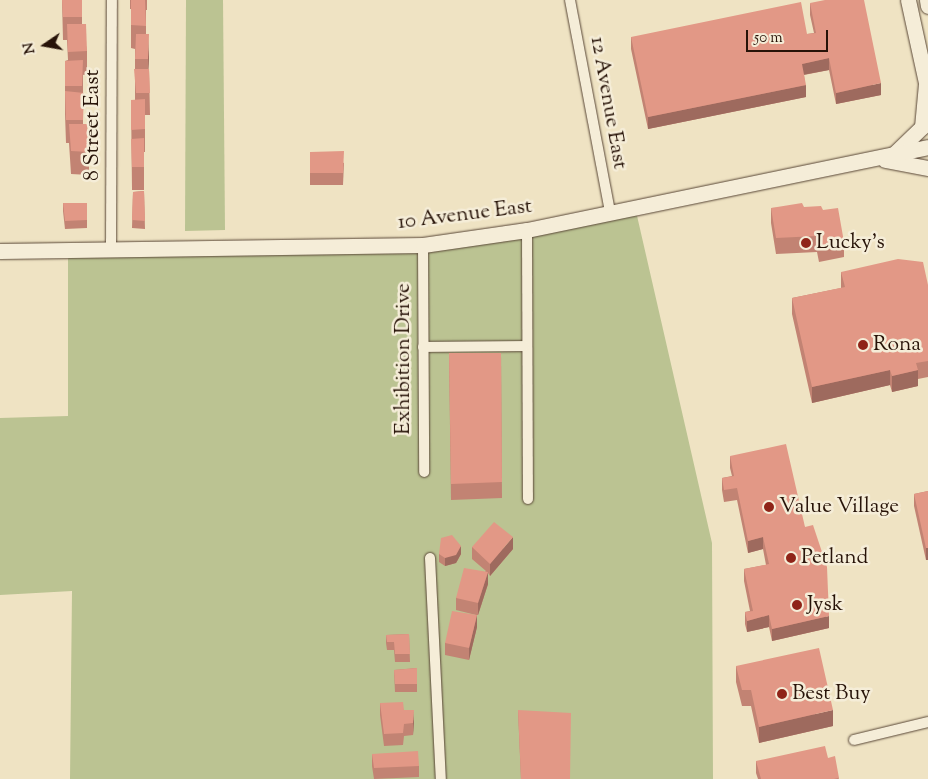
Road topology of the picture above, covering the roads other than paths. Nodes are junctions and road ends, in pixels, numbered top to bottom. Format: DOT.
graph roads {
  1 [pos="112,0"];
  2 [pos="570,0"];
  3 [pos="908,0"];
  4 [pos="927,0"];
  5 [pos="928,6"];
  6 [pos="927,88"];
  7 [pos="928,147"];
  8 [pos="894,154"];
  9 [pos="873,158"];
  10 [pos="928,168"];
  11 [pos="610,212"];
  12 [pos="528,230"];
  13 [pos="422,245"];
  14 [pos="0,251"];
  15 [pos="111,251"];
  16 [pos="524,346"];
  17 [pos="423,347"];
  18 [pos="424,472"];
  19 [pos="528,499"];
  20 [pos="430,558"];
  21 [pos="928,722"];
  22 [pos="854,740"];
  23 [pos="441,779"];
  1 -- 15 [label="street, 8 Street East"];
  2 -- 11 [label="street, 12 Avenue East"];
  3 -- 6 [label="street"];
  4 -- 5 [label="street"];
  6 -- 8 [label="street"];
  7 -- 8 [label="street, 10 Avenue East"];
  8 -- 9 [label="street, 10 Avenue East"];
  9 -- 10 [label="street"];
  9 -- 11 [label="street, 10 Avenue East"];
  11 -- 12 [label="street, 10 Avenue East"];
  12 -- 13 [label="street, 10 Avenue East"];
  12 -- 16 [label="street"];
  13 -- 15 [label="street, 10 Avenue East"];
  13 -- 17 [label="street, Exhibition Drive"];
  14 -- 15 [label="street, 10 Avenue East"];
  16 -- 17 [label="street"];
  16 -- 19 [label="street"];
  17 -- 18 [label="street, Exhibition Drive"];
  20 -- 23 [label="street"];
  21 -- 22 [label="street"];
}
